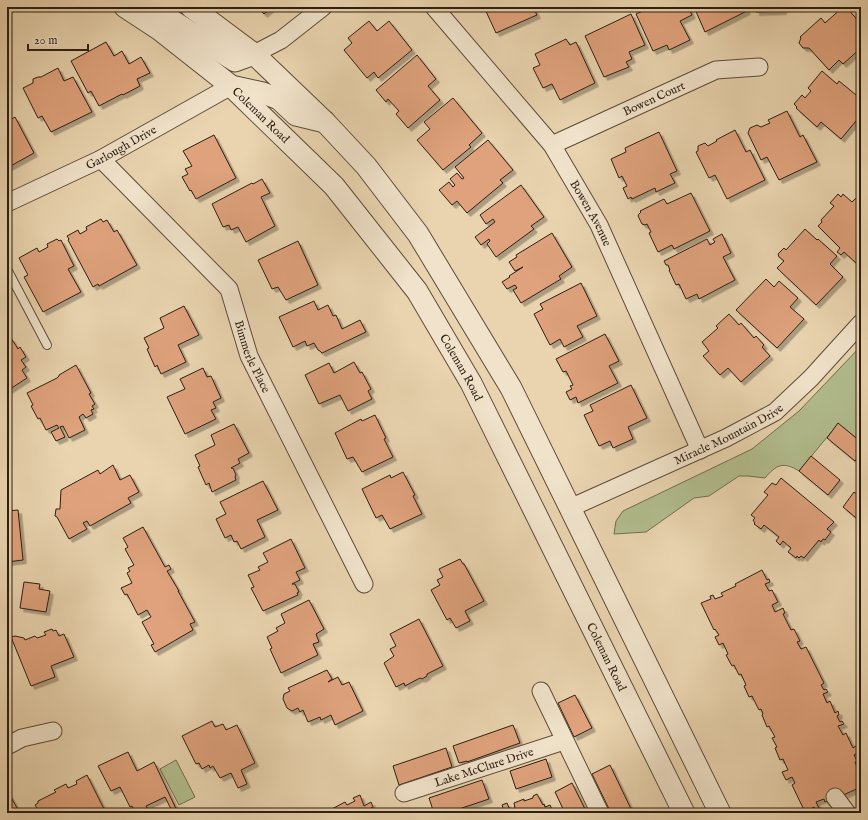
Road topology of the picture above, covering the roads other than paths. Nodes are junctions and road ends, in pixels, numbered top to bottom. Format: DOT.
graph roads {
  1 [pos="125,7"];
  2 [pos="151,7"];
  3 [pos="191,7"];
  4 [pos="323,7"];
  5 [pos="434,7"];
  6 [pos="254,54"];
  7 [pos="759,67"];
  8 [pos="231,86"];
  9 [pos="325,122"];
  10 [pos="552,145"];
  11 [pos="101,159"];
  12 [pos="7,203"];
  13 [pos="7,269"];
  14 [pos="861,323"];
  15 [pos="47,345"];
  16 [pos="700,450"];
  17 [pos="570,508"];
  18 [pos="364,584"];
  19 [pos="540,691"];
  20 [pos="53,731"];
  21 [pos="564,741"];
  22 [pos="7,746"];
  23 [pos="404,793"];
  24 [pos="835,797"];
  25 [pos="600,813"];
  26 [pos="684,813"];
  27 [pos="720,813"];
  28 [pos="847,813"];
  1 -- 8 [label="street, Coleman Road"];
  2 -- 6 [label="street"];
  3 -- 6 [label="street"];
  4 -- 6 [label="street"];
  5 -- 10 [label="street, Bowen Avenue"];
  6 -- 9 [label="street"];
  7 -- 10 [label="street, Bowen Court"];
  8 -- 9 [label="street"];
  8 -- 11 [label="street, Garlough Drive"];
  8 -- 26 [label="street, Coleman Road"];
  9 -- 17 [label="street"];
  10 -- 16 [label="street, Bowen Avenue"];
  11 -- 12 [label="street, Garlough Drive"];
  11 -- 18 [label="street, Bimmerle Place"];
  13 -- 15 [label="lane"];
  14 -- 16 [label="street, Miracle Mountain Drive"];
  16 -- 17 [label="street, Miracle Mountain Drive"];
  17 -- 27 [label="street"];
  19 -- 21 [label="street"];
  20 -- 22 [label="street"];
  21 -- 23 [label="street, Lake McClure Drive"];
  21 -- 25 [label="street"];
  24 -- 28 [label="street"];
}
